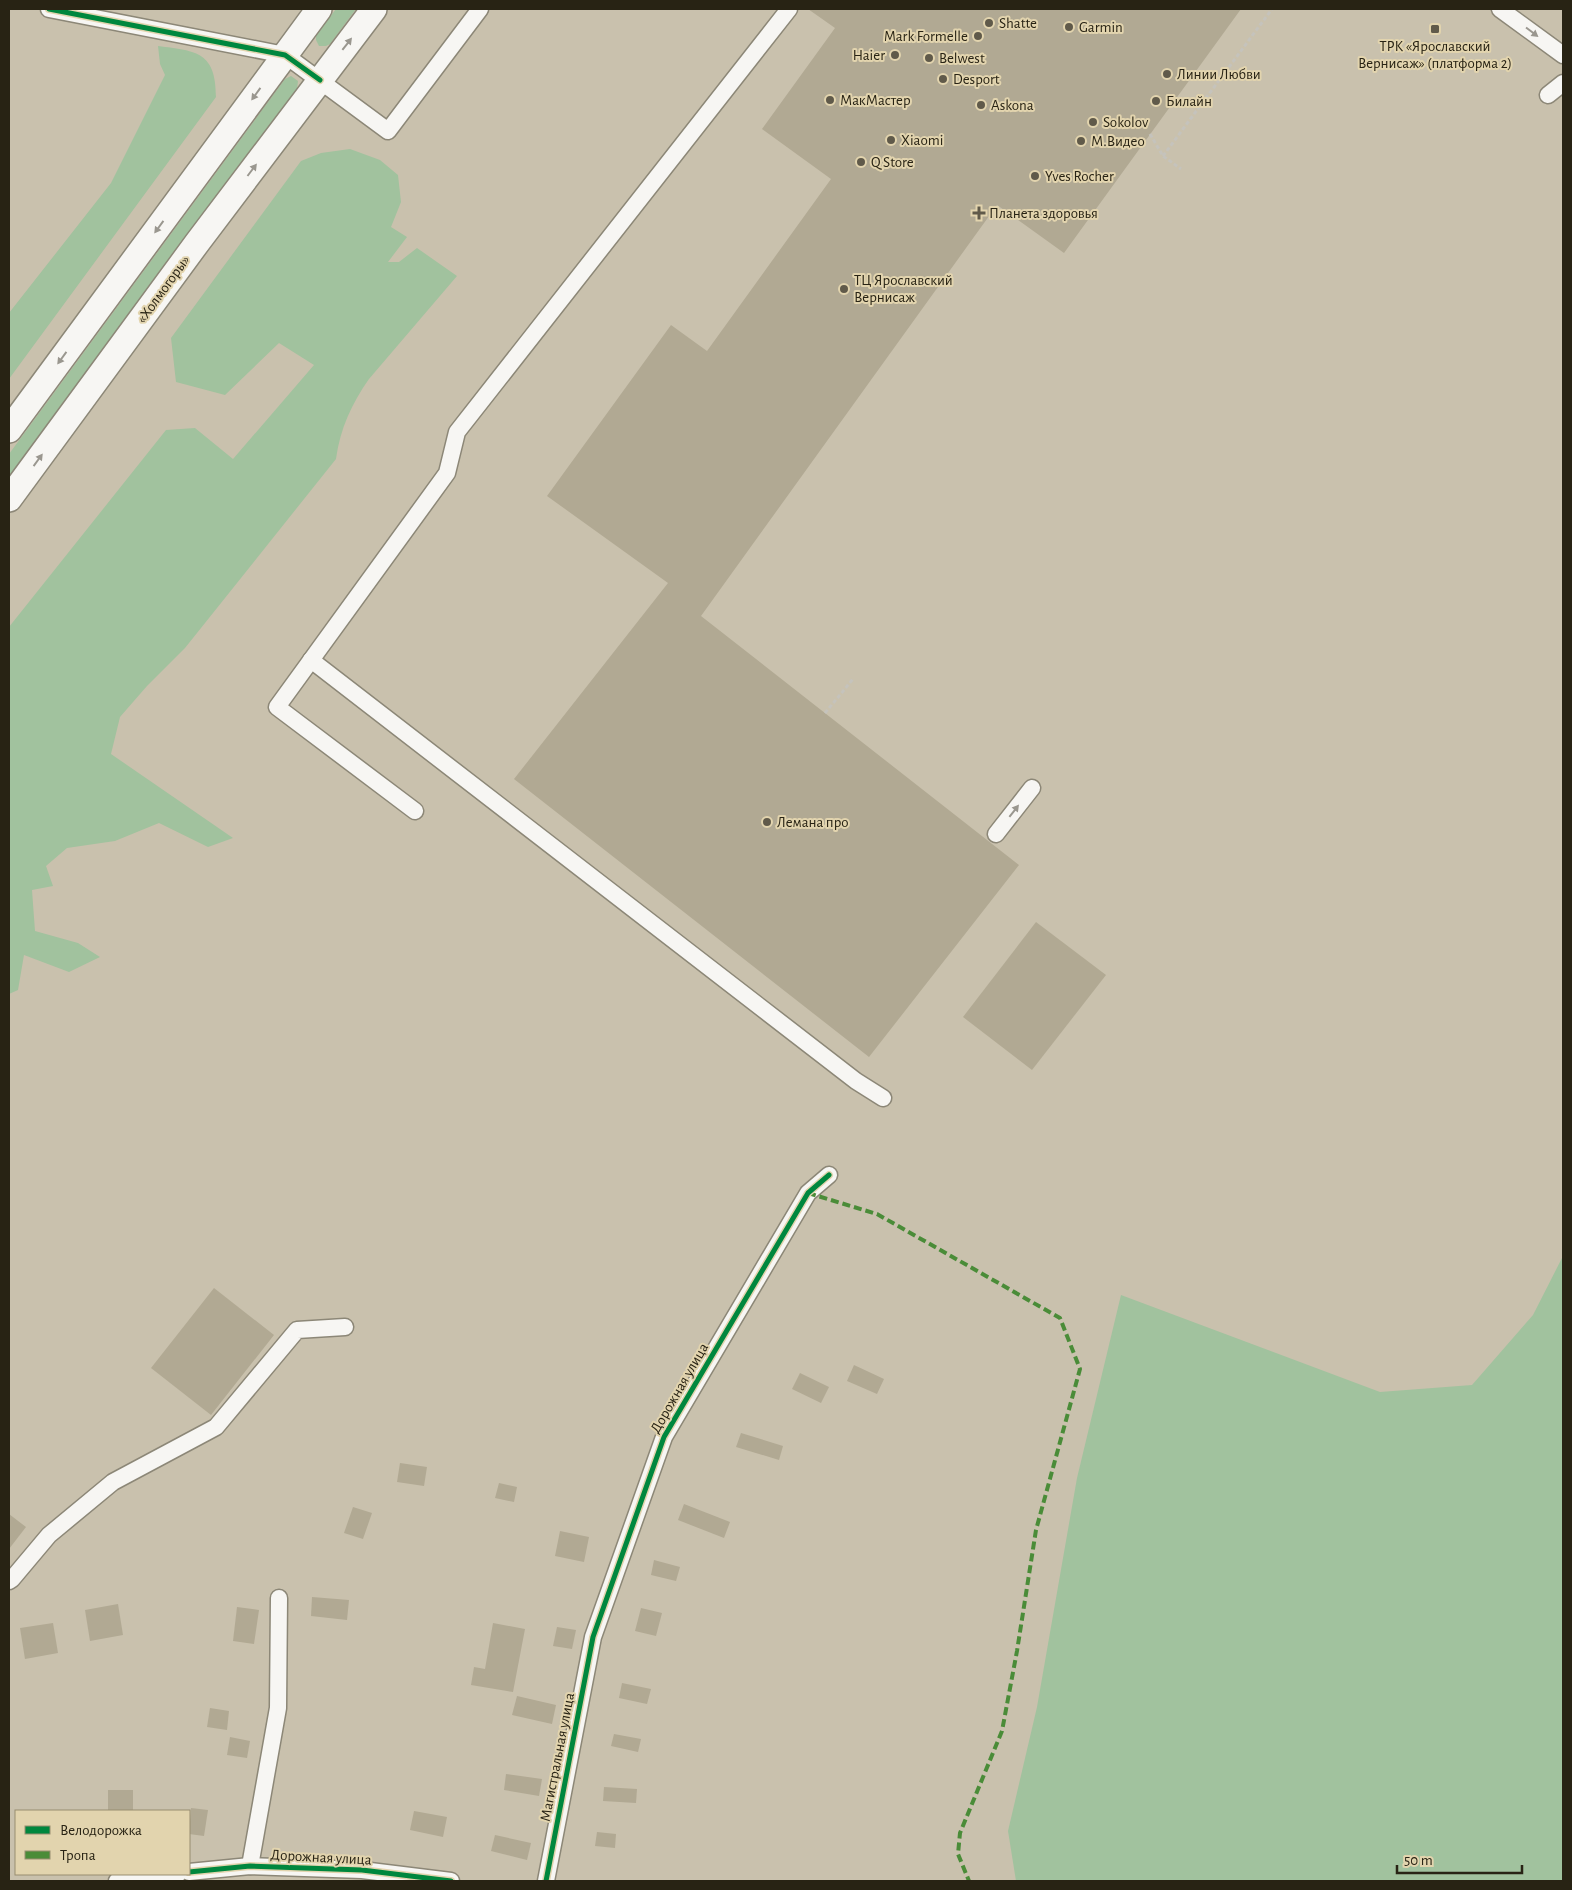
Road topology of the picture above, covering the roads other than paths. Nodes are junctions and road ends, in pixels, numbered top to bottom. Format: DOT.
graph roads {
  1 [pos="49,9"];
  2 [pos="319,9"];
  3 [pos="374,9"];
  4 [pos="480,9"];
  5 [pos="789,9"];
  6 [pos="1500,9"];
  7 [pos="83,12"];
  8 [pos="285,55"];
  9 [pos="1563,55"];
  10 [pos="320,80"];
  11 [pos="1563,83"];
  12 [pos="1548,95"];
  13 [pos="9,430"];
  14 [pos="9,499"];
  15 [pos="311,660"];
  16 [pos="1032,788"];
  17 [pos="415,811"];
  18 [pos="996,834"];
  19 [pos="883,1098"];
  20 [pos="829,1174"];
  21 [pos="345,1327"];
  22 [pos="9,1581"];
  23 [pos="279,1598"];
  24 [pos="593,1637"];
  25 [pos="250,1866"];
  26 [pos="190,1872"];
  27 [pos="169,1875"];
  28 [pos="117,1881"];
  29 [pos="451,1881"];
  30 [pos="546,1881"];
  1 -- 7 [label="street"];
  2 -- 8 [label="highway"];
  10 -- 3 [label="highway, «Холмогоры», one-way"];
  4 -- 10 [label="street"];
  5 -- 15 [label="street"];
  6 -- 9 [label="street, one-way"];
  7 -- 8 [label="street"];
  8 -- 10 [label="street"];
  8 -- 13 [label="highway, one-way"];
  14 -- 10 [label="highway, «Холмогоры», one-way"];
  11 -- 12 [label="street"];
  15 -- 17 [label="street"];
  15 -- 19 [label="street"];
  18 -- 16 [label="street, one-way"];
  20 -- 24 [label="street, Дорожная улица"];
  21 -- 22 [label="street"];
  23 -- 25 [label="street"];
  24 -- 30 [label="street, Магистральная улица"];
  25 -- 26 [label="street, Дорожная улица"];
  25 -- 29 [label="street, Дорожная улица"];
  27 -- 28 [label="street"];
}
